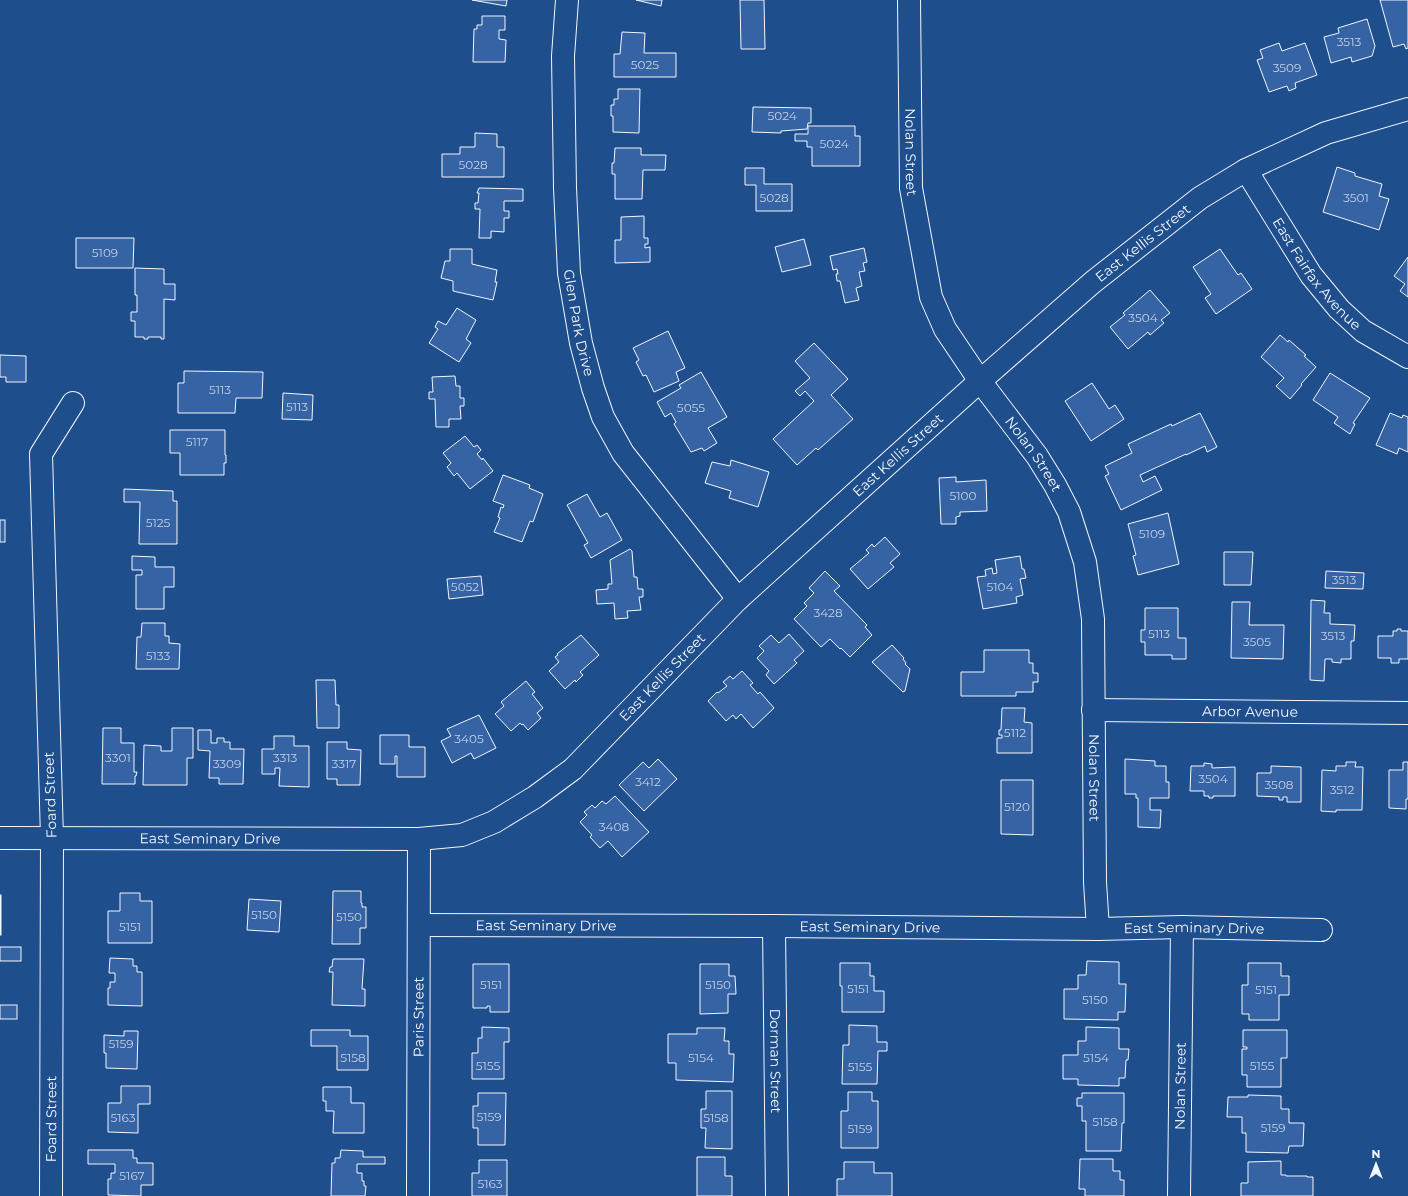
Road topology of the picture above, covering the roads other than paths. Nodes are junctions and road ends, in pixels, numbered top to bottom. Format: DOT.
graph roads {
  1 [pos="567,0"];
  2 [pos="909,0"];
  3 [pos="1408,109"];
  4 [pos="1246,170"];
  5 [pos="1408,356"];
  6 [pos="980,381"];
  7 [pos="73,403"];
  8 [pos="738,599"];
  9 [pos="1093,710"];
  10 [pos="1408,712"];
  11 [pos="0,838"];
  12 [pos="52,838"];
  13 [pos="419,839"];
  14 [pos="419,925"];
  15 [pos="774,926"];
  16 [pos="1182,927"];
  17 [pos="1098,929"];
  18 [pos="1321,930"];
  19 [pos="51,1196"];
  20 [pos="418,1196"];
  21 [pos="777,1196"];
  22 [pos="1179,1196"];
  1 -- 8 [label="street, Glen Park Drive"];
  2 -- 6 [label="street, Nolan Street"];
  3 -- 4 [label="street, East Kellis Street"];
  4 -- 5 [label="street, East Fairfax Avenue"];
  4 -- 6 [label="street, East Kellis Street"];
  6 -- 8 [label="street, East Kellis Street"];
  6 -- 9 [label="street, Nolan Street"];
  7 -- 12 [label="street, Foard Street"];
  8 -- 13 [label="street, East Kellis Street"];
  9 -- 10 [label="street, Arbor Avenue"];
  9 -- 17 [label="street, Nolan Street"];
  11 -- 12 [label="street, East Seminary Drive"];
  12 -- 13 [label="street, East Seminary Drive"];
  12 -- 19 [label="street, Foard Street"];
  13 -- 14 [label="street, Paris Street"];
  14 -- 15 [label="street, East Seminary Drive"];
  14 -- 20 [label="street, Paris Street"];
  15 -- 17 [label="street, East Seminary Drive"];
  15 -- 21 [label="street, Dorman Street"];
  16 -- 17 [label="street, East Seminary Drive"];
  16 -- 18 [label="street, East Seminary Drive"];
  16 -- 22 [label="street, Nolan Street"];
}
